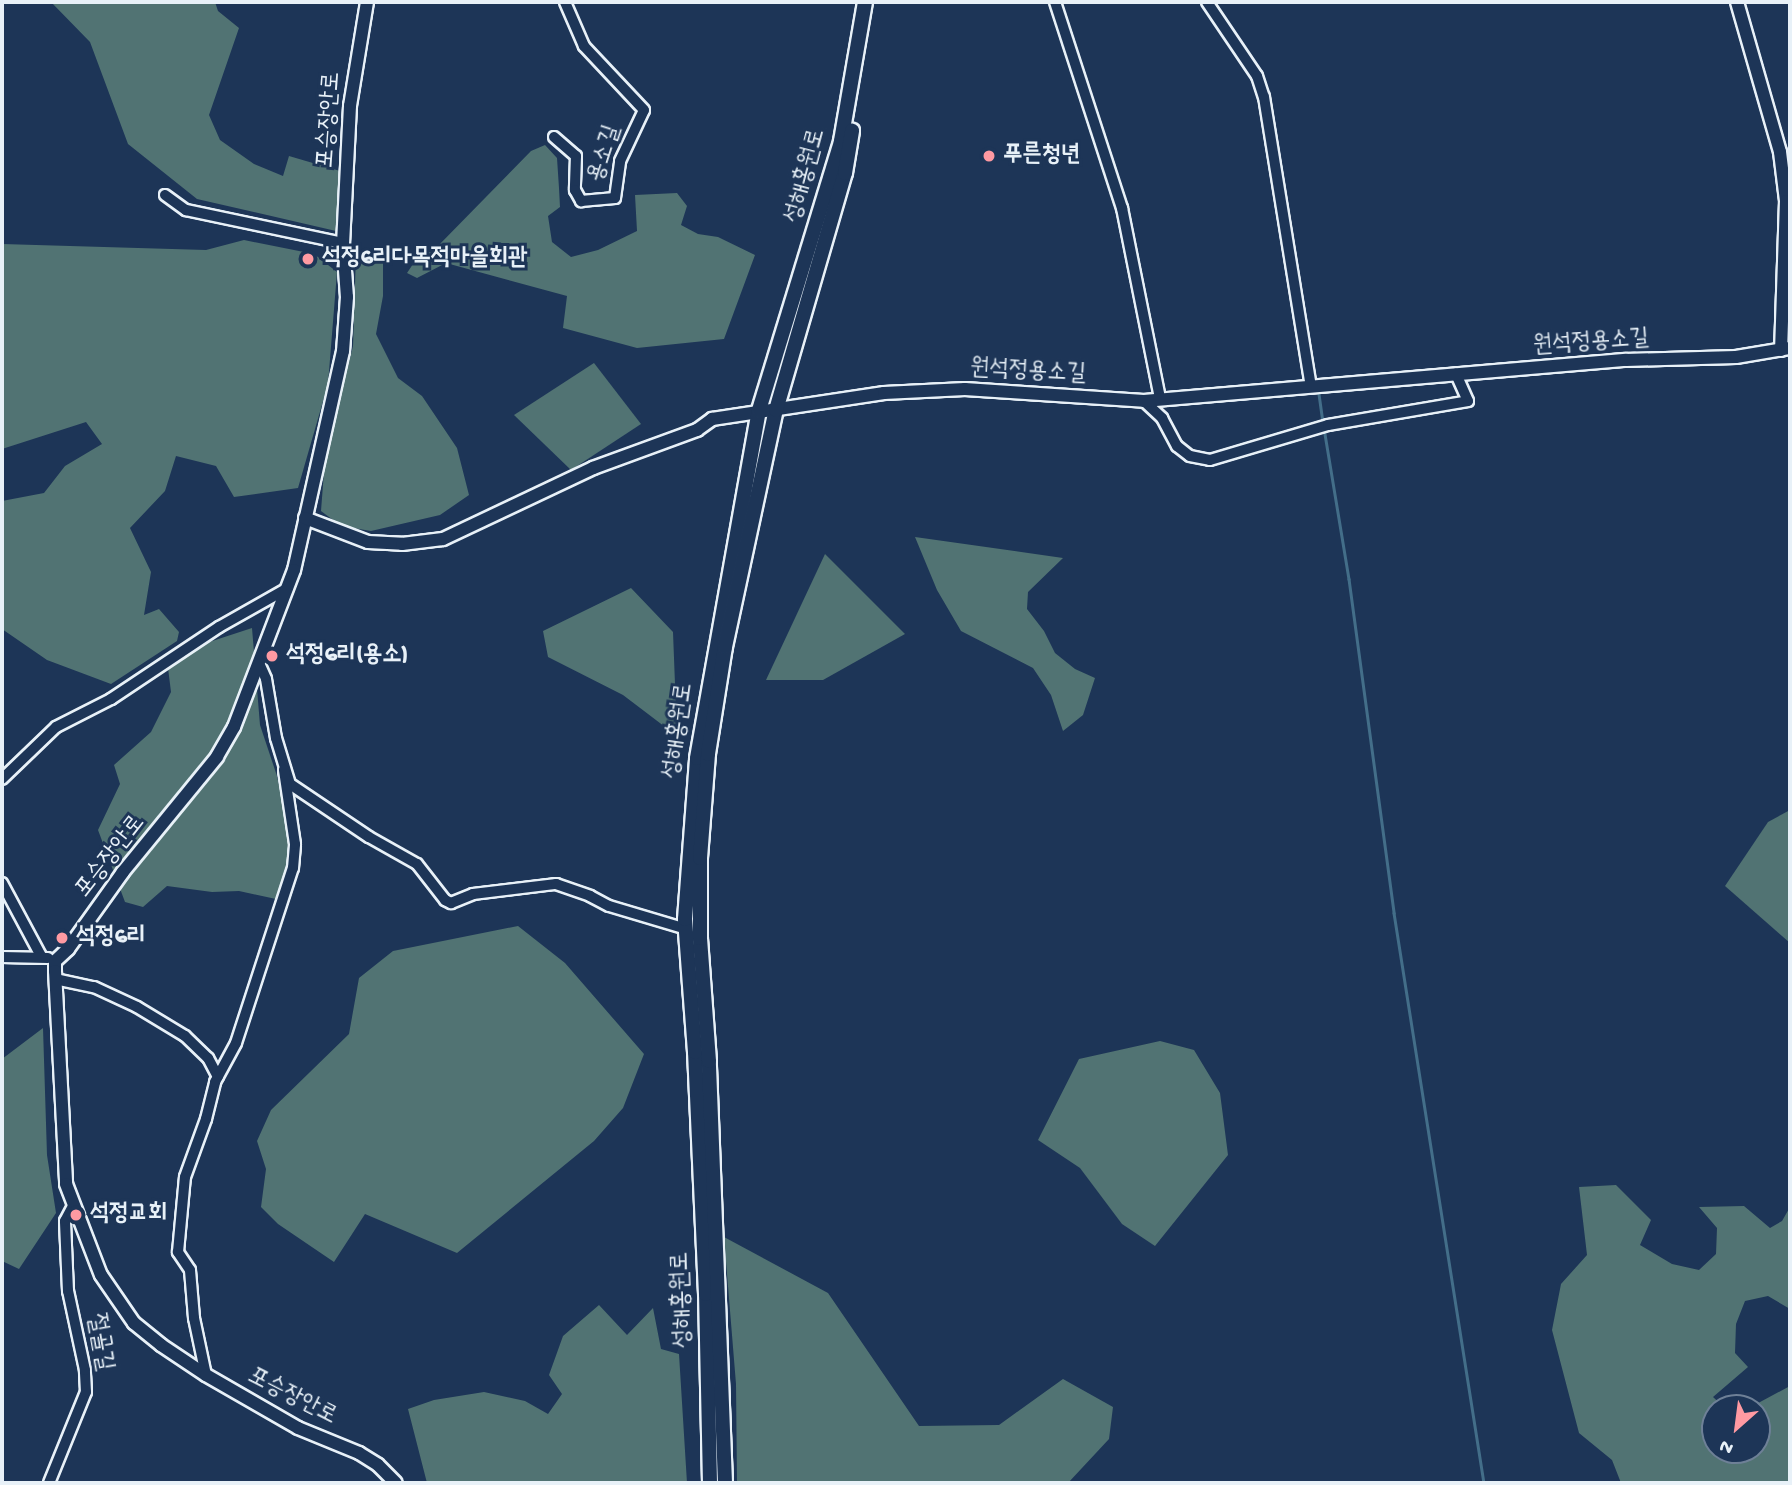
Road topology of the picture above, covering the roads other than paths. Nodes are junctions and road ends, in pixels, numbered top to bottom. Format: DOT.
graph roads {
  1 [pos="367,2"];
  2 [pos="565,2"];
  3 [pos="864,2"];
  4 [pos="874,2"];
  5 [pos="1055,2"];
  6 [pos="1207,2"];
  7 [pos="1737,2"];
  8 [pos="554,137"];
  9 [pos="165,195"];
  10 [pos="343,243"];
  11 [pos="1785,349"];
  12 [pos="1456,374"];
  13 [pos="1311,386"];
  14 [pos="1160,399"];
  15 [pos="1144,401"];
  16 [pos="759,410"];
  17 [pos="776,410"];
  18 [pos="305,518"];
  19 [pos="288,588"];
  20 [pos="259,663"];
  21 [pos="284,770"];
  22 [pos="2,779"];
  23 [pos="2,883"];
  24 [pos="680,928"];
  25 [pos="41,956"];
  26 [pos="2,957"];
  27 [pos="55,961"];
  28 [pos="55,979"];
  29 [pos="218,1077"];
  30 [pos="74,1204"];
  31 [pos="206,1375"];
  32 [pos="49,1483"];
  33 [pos="396,1483"];
  34 [pos="710,1483"];
  35 [pos="725,1483"];
  1 -- 10 [label="street, 포승장안로"];
  2 -- 8 [label="street, 용소길"];
  3 -- 16 [label="main road, 성해홍원로"];
  4 -- 17 [label="main road, 성해홍원로"];
  5 -- 14 [label="street"];
  6 -- 13 [label="street"];
  7 -- 11 [label="street, 원석정용소길"];
  9 -- 10 [label="street"];
  10 -- 18 [label="street, 포승장안로"];
  11 -- 12 [label="street, 원석정용소길"];
  12 -- 13 [label="street, 원석정용소길"];
  12 -- 15 [label="street"];
  13 -- 14 [label="street, 원석정용소길"];
  14 -- 15 [label="street, 원석정용소길"];
  15 -- 17 [label="street, 원석정용소길"];
  16 -- 17 [label="street, 원석정용소길"];
  16 -- 18 [label="street, 원석정용소길"];
  16 -- 34 [label="main road, 성해홍원로"];
  17 -- 35 [label="main road, 성해홍원로"];
  18 -- 19 [label="street, 포승장안로"];
  19 -- 20 [label="street, 포승장안로"];
  19 -- 22 [label="street"];
  20 -- 21 [label="street"];
  20 -- 27 [label="street, 포승장안로"];
  21 -- 24 [label="street"];
  21 -- 29 [label="street"];
  23 -- 25 [label="street"];
  25 -- 26 [label="street"];
  25 -- 27 [label="street"];
  27 -- 28 [label="street, 포승장안로"];
  28 -- 29 [label="street"];
  28 -- 30 [label="street, 포승장안로"];
  29 -- 31 [label="street"];
  30 -- 31 [label="street, 포승장안로"];
  30 -- 32 [label="street, 절골길"];
  31 -- 33 [label="street, 포승장안로"];
}
